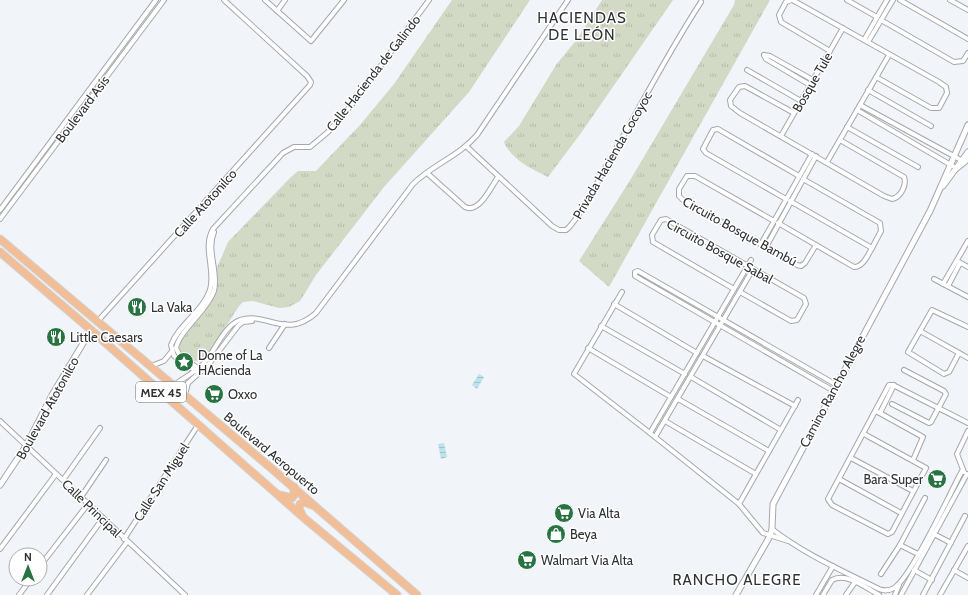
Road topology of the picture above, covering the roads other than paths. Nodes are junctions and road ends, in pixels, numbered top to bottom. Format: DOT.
graph roads {
  1 [pos="156,0"];
  2 [pos="162,0"];
  3 [pos="224,0"];
  4 [pos="266,0"];
  5 [pos="285,0"];
  6 [pos="344,0"];
  7 [pos="429,0"];
  8 [pos="568,0"];
  9 [pos="847,0"];
  10 [pos="887,0"];
  11 [pos="893,0"];
  12 [pos="900,0"];
  13 [pos="950,0"];
  14 [pos="701,2"];
  15 [pos="968,10"];
  16 [pos="277,11"];
  17 [pos="877,17"];
  18 [pos="881,20"];
  19 [pos="137,26"];
  20 [pos="843,28"];
  21 [pos="142,29"];
  22 [pos="968,39"];
  23 [pos="866,41"];
  24 [pos="830,51"];
  25 [pos="968,53"];
  26 [pos="889,55"];
  27 [pos="747,70"];
  28 [pos="876,77"];
  29 [pos="813,80"];
  30 [pos="810,84"];
  31 [pos="868,90"];
  32 [pos="801,101"];
  33 [pos="83,103"];
  34 [pos="860,105"];
  35 [pos="857,110"];
  36 [pos="794,113"];
  37 [pos="968,125"];
  38 [pos="931,126"];
  39 [pos="847,127"];
  40 [pos="781,136"];
  41 [pos="840,140"];
  42 [pos="466,146"];
  43 [pos="968,152"];
  44 [pos="812,154"];
  45 [pos="816,156"];
  46 [pos="953,156"];
  47 [pos="968,159"];
  48 [pos="961,160"];
  49 [pos="827,162"];
  50 [pos="949,165"];
  51 [pos="918,167"];
  52 [pos="956,168"];
  53 [pos="426,173"];
  54 [pos="498,176"];
  55 [pos="801,177"];
  56 [pos="940,190"];
  57 [pos="788,200"];
  58 [pos="2,210"];
  59 [pos="0,219"];
  60 [pos="774,221"];
  61 [pos="778,223"];
  62 [pos="0,239"];
  63 [pos="968,241"];
  64 [pos="761,244"];
  65 [pos="816,245"];
  66 [pos="766,247"];
  67 [pos="872,248"];
  68 [pos="0,252"];
  69 [pos="751,260"];
  70 [pos="958,262"];
  71 [pos="748,266"];
  72 [pos="968,267"];
  73 [pos="753,269"];
  74 [pos="934,279"];
  75 [pos="946,285"];
  76 [pos="734,289"];
  77 [pos="622,292"];
  78 [pos="740,292"];
  79 [pos="968,297"];
  80 [pos="614,304"];
  81 [pos="718,317"];
  82 [pos="723,320"];
  83 [pos="97,322"];
  84 [pos="715,322"];
  85 [pos="287,325"];
  86 [pos="601,326"];
  87 [pos="720,326"];
  88 [pos="968,327"];
  89 [pos="92,330"];
  90 [pos="920,331"];
  91 [pos="219,343"];
  92 [pos="223,346"];
  93 [pos="269,348"];
  94 [pos="588,348"];
  95 [pos="174,351"];
  96 [pos="697,352"];
  97 [pos="959,353"];
  98 [pos="703,356"];
  99 [pos="968,358"];
  100 [pos="149,366"];
  101 [pos="196,369"];
  102 [pos="904,370"];
  103 [pos="201,372"];
  104 [pos="685,374"];
  105 [pos="691,377"];
  106 [pos="174,385"];
  107 [pos="894,385"];
  108 [pos="834,387"];
  109 [pos="185,395"];
  110 [pos="671,397"];
  111 [pos="678,399"];
  112 [pos="798,400"];
  113 [pos="892,404"];
  114 [pos="795,406"];
  115 [pos="938,408"];
  116 [pos="878,412"];
  117 [pos="0,421"];
  118 [pos="665,421"];
  119 [pos="968,423"];
  120 [pos="198,425"];
  121 [pos="100,428"];
  122 [pos="781,430"];
  123 [pos="968,431"];
  124 [pos="650,433"];
  125 [pos="864,434"];
  126 [pos="655,437"];
  127 [pos="26,446"];
  128 [pos="769,451"];
  129 [pos="851,458"];
  130 [pos="106,460"];
  131 [pos="913,460"];
  132 [pos="962,471"];
  133 [pos="56,474"];
  134 [pos="756,474"];
  135 [pos="968,474"];
  136 [pos="839,479"];
  137 [pos="62,480"];
  138 [pos="0,485"];
  139 [pos="294,488"];
  140 [pos="913,491"];
  141 [pos="275,493"];
  142 [pos="81,497"];
  143 [pos="925,498"];
  144 [pos="88,504"];
  145 [pos="739,504"];
  146 [pos="319,509"];
  147 [pos="901,513"];
  148 [pos="965,516"];
  149 [pos="103,518"];
  150 [pos="304,518"];
  151 [pos="772,529"];
  152 [pos="934,534"];
  153 [pos="770,536"];
  154 [pos="125,540"];
  155 [pos="788,541"];
  156 [pos="951,543"];
  157 [pos="900,544"];
  158 [pos="968,548"];
  159 [pos="0,549"];
  160 [pos="918,554"];
  161 [pos="48,556"];
  162 [pos="833,566"];
  163 [pos="914,570"];
  164 [pos="954,570"];
  165 [pos="881,574"];
  166 [pos="968,578"];
  167 [pos="932,580"];
  168 [pos="855,582"];
  169 [pos="900,582"];
  170 [pos="942,594"];
  171 [pos="47,595"];
  172 [pos="87,595"];
  173 [pos="185,595"];
  174 [pos="397,595"];
  175 [pos="416,595"];
  176 [pos="736,595"];
  177 [pos="816,595"];
  178 [pos="823,595"];
  179 [pos="846,595"];
  180 [pos="879,595"];
  181 [pos="896,595"];
  182 [pos="901,595"];
  183 [pos="923,595"];
  1 -- 19 [label="street, Boulevard Asís"];
  2 -- 21 [label="street, Boulevard Asís"];
  3 -- 83 [label="street, Calle Atotonilco"];
  4 -- 16 [label="street"];
  5 -- 16 [label="street"];
  6 -- 16 [label="street"];
  7 -- 95 [label="street, Calle Hacienda de Galindo"];
  8 -- 42 [label="street"];
  9 -- 17 [label="street"];
  10 -- 17 [label="street"];
  11 -- 18 [label="street"];
  12 -- 22 [label="street"];
  13 -- 15 [label="street"];
  14 -- 54 [label="street, Privada Hacienda Cocoyoc"];
  17 -- 23 [label="street"];
  18 -- 23 [label="street"];
  18 -- 25 [label="street"];
  19 -- 21 [label="street"];
  19 -- 33 [label="street, Boulevard Asís"];
  20 -- 23 [label="street"];
  20 -- 24 [label="street, Bosque Tule"];
  20 -- 24 [label="street"];
  21 -- 33 [label="street, Boulevard Asís"];
  23 -- 26 [label="street"];
  24 -- 29 [label="street, Bosque Tule"];
  26 -- 28 [label="street"];
  26 -- 28 [label="street"];
  27 -- 32 [label="street"];
  28 -- 31 [label="street"];
  29 -- 30 [label="street, Bosque Tule"];
  29 -- 30 [label="street"];
  30 -- 32 [label="street, Bosque Tule"];
  31 -- 34 [label="street"];
  31 -- 38 [label="street"];
  32 -- 36 [label="street, Bosque Tule"];
  33 -- 58 [label="street, Boulevard Asís"];
  34 -- 35 [label="street"];
  34 -- 46 [label="street"];
  35 -- 39 [label="street"];
  35 -- 50 [label="street"];
  36 -- 40 [label="street, Bosque Tule"];
  36 -- 40 [label="street"];
  37 -- 46 [label="street"];
  39 -- 41 [label="street"];
  39 -- 51 [label="street"];
  40 -- 44 [label="street"];
  41 -- 49 [label="street"];
  41 -- 49 [label="street"];
  42 -- 53 [label="street"];
  42 -- 54 [label="street, Privada Hacienda Cocoyoc"];
  43 -- 48 [label="street"];
  44 -- 45 [label="street"];
  44 -- 55 [label="street"];
  45 -- 49 [label="street"];
  45 -- 55 [label="street"];
  46 -- 48 [label="street"];
  46 -- 50 [label="street"];
  47 -- 52 [label="street"];
  48 -- 52 [label="street"];
  50 -- 52 [label="street"];
  50 -- 56 [label="street"];
  52 -- 56 [label="street"];
  53 -- 54 [label="street"];
  53 -- 85 [label="street"];
  55 -- 57 [label="street"];
  55 -- 57 [label="street"];
  55 -- 67 [label="street"];
  56 -- 108 [label="street, Camino Rancho Alegre"];
  57 -- 60 [label="street"];
  57 -- 61 [label="street"];
  57 -- 67 [label="street"];
  58 -- 59 [label="street, Boulevard Asís"];
  60 -- 64 [label="street"];
  60 -- 64 [label="street, Circuito Bosque Bambú"];
  61 -- 65 [label="street, Circuito Bosque Bambú"];
  61 -- 66 [label="street"];
  62 -- 83 [label="highway, Boulevard Aeropuerto / MEX 45"];
  63 -- 70 [label="street"];
  64 -- 66 [label="street, Circuito Bosque Bambú"];
  65 -- 66 [label="street, Circuito Bosque Bambú"];
  65 -- 67 [label="street, Circuito Bosque Bambú"];
  68 -- 89 [label="highway, Boulevard Aeropuerto / MEX 45"];
  69 -- 71 [label="street"];
  70 -- 72 [label="street"];
  70 -- 75 [label="street"];
  71 -- 73 [label="street, Circuito Bosque Sabal"];
  71 -- 76 [label="street"];
  71 -- 76 [label="street, Circuito Bosque Sabal"];
  73 -- 78 [label="street"];
  73 -- 78 [label="street, Circuito Bosque Sabal"];
  74 -- 75 [label="street"];
  75 -- 79 [label="street"];
  76 -- 81 [label="street"];
  77 -- 80 [label="street"];
  78 -- 82 [label="street"];
  80 -- 86 [label="street"];
  80 -- 96 [label="street"];
  81 -- 82 [label="street"];
  81 -- 84 [label="street"];
  81 -- 84 [label="street"];
  82 -- 87 [label="street"];
  82 -- 108 [label="street"];
  83 -- 100 [label="highway, Boulevard Aeropuerto / MEX 45"];
  84 -- 87 [label="street"];
  84 -- 96 [label="street"];
  85 -- 91 [label="street"];
  85 -- 92 [label="street"];
  85 -- 93 [label="street"];
  86 -- 94 [label="street"];
  86 -- 104 [label="street"];
  87 -- 98 [label="street"];
  87 -- 108 [label="street"];
  88 -- 90 [label="street"];
  89 -- 120 [label="highway, Boulevard Aeropuerto / MEX 45"];
  89 -- 127 [label="street, Boulevard Atotonilco"];
  90 -- 97 [label="street"];
  90 -- 97 [label="street"];
  91 -- 92 [label="street"];
  91 -- 101 [label="street"];
  92 -- 103 [label="street"];
  94 -- 110 [label="street"];
  94 -- 124 [label="street"];
  95 -- 100 [label="street"];
  95 -- 101 [label="street"];
  96 -- 104 [label="street"];
  97 -- 99 [label="street"];
  98 -- 105 [label="street"];
  98 -- 114 [label="street"];
  100 -- 106 [label="highway, Boulevard Aeropuerto / MEX 45"];
  101 -- 103 [label="street"];
  101 -- 106 [label="street"];
  102 -- 115 [label="street"];
  103 -- 109 [label="street"];
  104 -- 110 [label="street"];
  105 -- 111 [label="street"];
  105 -- 122 [label="street"];
  106 -- 109 [label="highway, Boulevard Aeropuerto / MEX 45"];
  107 -- 115 [label="street"];
  107 -- 116 [label="street"];
  107 -- 116 [label="street"];
  108 -- 151 [label="street, Camino Rancho Alegre"];
  109 -- 139 [label="highway, Boulevard Aeropuerto / MEX 45"];
  110 -- 124 [label="street"];
  111 -- 118 [label="street"];
  111 -- 128 [label="street"];
  112 -- 114 [label="street"];
  113 -- 115 [label="street"];
  114 -- 122 [label="street"];
  115 -- 119 [label="street"];
  116 -- 125 [label="street"];
  116 -- 131 [label="street"];
  117 -- 127 [label="street, Calle Principal"];
  118 -- 126 [label="street"];
  118 -- 134 [label="street"];
  120 -- 141 [label="highway, Boulevard Aeropuerto / MEX 45"];
  120 -- 154 [label="street, Calle San Miguel"];
  121 -- 137 [label="street"];
  122 -- 128 [label="street"];
  123 -- 132 [label="street"];
  124 -- 126 [label="street"];
  125 -- 129 [label="street"];
  125 -- 131 [label="street"];
  126 -- 145 [label="street"];
  127 -- 133 [label="street, Calle Principal"];
  127 -- 138 [label="street, Boulevard Atotonilco"];
  128 -- 134 [label="street"];
  129 -- 136 [label="street"];
  129 -- 140 [label="street"];
  130 -- 142 [label="street"];
  131 -- 140 [label="street"];
  132 -- 135 [label="street"];
  132 -- 160 [label="street"];
  133 -- 137 [label="street, Calle Principal"];
  133 -- 159 [label="street"];
  134 -- 145 [label="street"];
  135 -- 152 [label="street"];
  136 -- 147 [label="street"];
  136 -- 147 [label="street"];
  137 -- 142 [label="street, Calle Principal"];
  139 -- 141 [label="highway"];
  139 -- 146 [label="highway, Boulevard Aeropuerto / MEX 45"];
  140 -- 147 [label="street"];
  141 -- 150 [label="highway, Boulevard Aeropuerto / MEX 45"];
  142 -- 144 [label="street, Calle Principal"];
  143 -- 157 [label="street"];
  144 -- 149 [label="street, Calle Principal"];
  144 -- 161 [label="street"];
  145 -- 153 [label="street"];
  146 -- 150 [label="highway"];
  146 -- 175 [label="highway, Boulevard Aeropuerto / MEX 45"];
  148 -- 156 [label="street"];
  149 -- 154 [label="street, Calle Principal"];
  149 -- 171 [label="street"];
  150 -- 174 [label="highway, Boulevard Aeropuerto / MEX 45"];
  151 -- 153 [label="street, Camino Rancho Alegre"];
  151 -- 155 [label="street"];
  152 -- 156 [label="street"];
  152 -- 163 [label="street"];
  153 -- 155 [label="street"];
  153 -- 176 [label="street, Camino Rancho Alegre"];
  154 -- 172 [label="street, Calle San Miguel"];
  154 -- 173 [label="street, Calle Principal"];
  155 -- 162 [label="street"];
  156 -- 167 [label="street"];
  157 -- 160 [label="street"];
  157 -- 165 [label="street"];
  158 -- 164 [label="street"];
  160 -- 169 [label="street"];
  162 -- 169 [label="street"];
  162 -- 177 [label="street"];
  163 -- 167 [label="street"];
  163 -- 182 [label="street"];
  164 -- 166 [label="street"];
  164 -- 170 [label="street"];
  167 -- 183 [label="street"];
  168 -- 178 [label="street"];
  168 -- 179 [label="street"];
  168 -- 180 [label="street"];
  169 -- 181 [label="street"];
}
